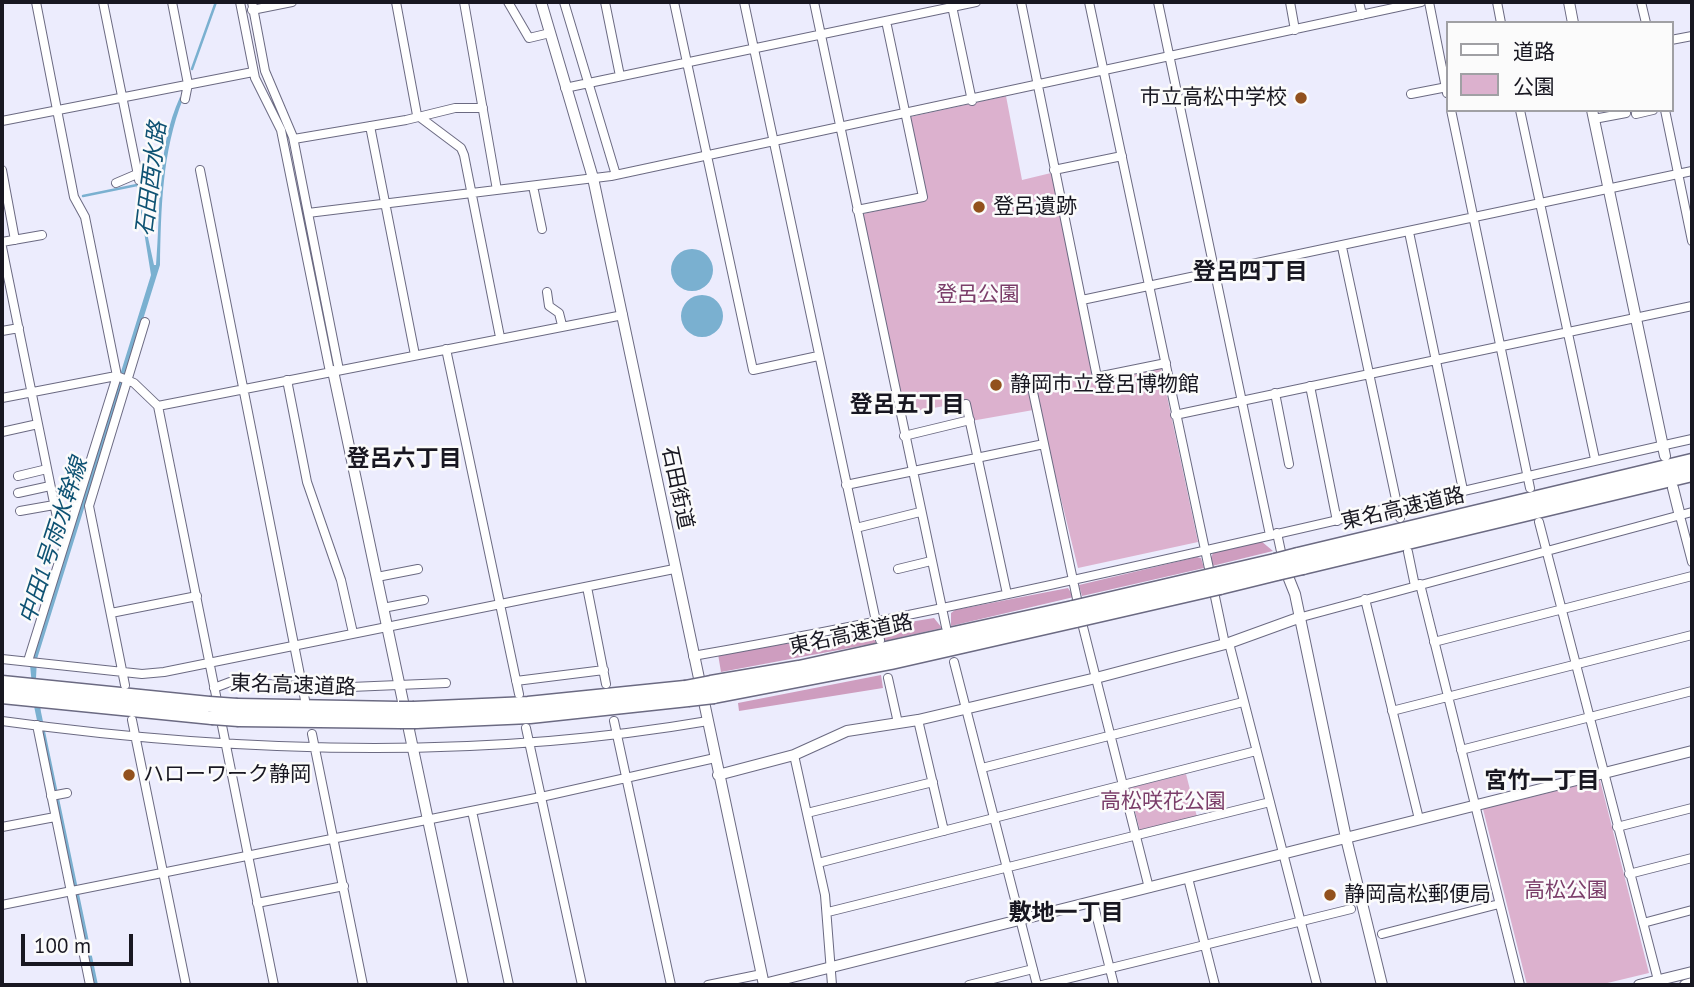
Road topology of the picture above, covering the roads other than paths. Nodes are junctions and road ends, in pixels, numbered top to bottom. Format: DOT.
graph roads {
  1 [pos="36,2"];
  2 [pos="103,2"];
  3 [pos="172,2"];
  4 [pos="240,2"];
  5 [pos="292,2"];
  6 [pos="396,2"];
  7 [pos="464,2"];
  8 [pos="508,2"];
  9 [pos="541,2"];
  10 [pos="564,2"];
  11 [pos="606,2"];
  12 [pos="674,2"];
  13 [pos="744,2"];
  14 [pos="814,2"];
  15 [pos="976,2"];
  16 [pos="1021,2"];
  17 [pos="1089,2"];
  18 [pos="1158,2"];
  19 [pos="1290,2"];
  20 [pos="1359,2"];
  21 [pos="1421,2"];
  22 [pos="1429,2"];
  23 [pos="1497,2"];
  24 [pos="1569,2"];
  25 [pos="1641,2"];
  26 [pos="253,6"];
  27 [pos="952,6"];
  28 [pos="242,12"];
  29 [pos="1362,15"];
  30 [pos="886,21"];
  31 [pos="1501,21"];
  32 [pos="1573,21"];
  33 [pos="1646,21"];
  34 [pos="1295,30"];
  35 [pos="550,33"];
  36 [pos="820,34"];
  37 [pos="1692,36"];
  38 [pos="1673,40"];
  39 [pos="753,48"];
  40 [pos="1169,57"];
  41 [pos="687,62"];
  42 [pos="1104,71"];
  43 [pos="253,72"];
  44 [pos="620,76"];
  45 [pos="588,83"];
  46 [pos="1446,84"];
  47 [pos="188,85"];
  48 [pos="1037,86"];
  49 [pos="565,88"];
  50 [pos="1446,89"];
  51 [pos="1411,94"];
  52 [pos="122,98"];
  53 [pos="185,99"];
  54 [pos="972,101"];
  55 [pos="483,108"];
  56 [pos="57,111"];
  57 [pos="1451,112"];
  58 [pos="1520,112"];
  59 [pos="1644,112"];
  60 [pos="1665,112"];
  61 [pos="1626,113"];
  62 [pos="1636,114"];
  63 [pos="417,115"];
  64 [pos="905,115"];
  65 [pos="1593,115"];
  66 [pos="2,121"];
  67 [pos="370,126"];
  68 [pos="839,127"];
  69 [pos="283,138"];
  70 [pos="293,138"];
  71 [pos="773,142"];
  72 [pos="1122,156"];
  73 [pos="707,158"];
  74 [pos="2,170"];
  75 [pos="200,170"];
  76 [pos="1054,170"];
  77 [pos="1692,172"];
  78 [pos="616,175"];
  79 [pos="1678,175"];
  80 [pos="593,178"];
  81 [pos="116,183"];
  82 [pos="533,186"];
  83 [pos="1608,188"];
  84 [pos="497,190"];
  85 [pos="471,193"];
  86 [pos="385,203"];
  87 [pos="1540,203"];
  88 [pos="857,210"];
  89 [pos="308,213"];
  90 [pos="1474,217"];
  91 [pos="542,229"];
  92 [pos="1409,232"];
  93 [pos="42,235"];
  94 [pos="15,240"];
  95 [pos="1692,241"];
  96 [pos="2,244"];
  97 [pos="1342,247"];
  98 [pos="1215,272"];
  99 [pos="1150,286"];
  100 [pos="547,292"];
  101 [pos="1082,300"];
  102 [pos="1692,306"];
  103 [pos="623,315"];
  104 [pos="1636,318"];
  105 [pos="145,322"];
  106 [pos="562,325"];
  107 [pos="19,328"];
  108 [pos="2,331"];
  109 [pos="1567,333"];
  110 [pos="500,337"];
  111 [pos="1500,347"];
  112 [pos="446,349"];
  113 [pos="415,355"];
  114 [pos="818,356"];
  115 [pos="1436,360"];
  116 [pos="1166,363"];
  117 [pos="334,371"];
  118 [pos="1368,374"];
  119 [pos="116,376"];
  120 [pos="1030,378"];
  121 [pos="288,380"];
  122 [pos="127,381"];
  123 [pos="1310,386"];
  124 [pos="244,388"];
  125 [pos="32,391"];
  126 [pos="1275,393"];
  127 [pos="2,398"];
  128 [pos="1243,400"];
  129 [pos="966,404"];
  130 [pos="158,406"];
  131 [pos="1175,415"];
  132 [pos="970,420"];
  133 [pos="38,424"];
  134 [pos="2,432"];
  135 [pos="904,436"];
  136 [pos="1692,439"];
  137 [pos="1044,444"];
  138 [pos="1664,451"];
  139 [pos="978,456"];
  140 [pos="1595,459"];
  141 [pos="1692,461"];
  142 [pos="1289,464"];
  143 [pos="47,469"];
  144 [pos="911,470"];
  145 [pos="1692,474"];
  146 [pos="18,476"];
  147 [pos="1527,476"];
  148 [pos="846,485"];
  149 [pos="51,486"];
  150 [pos="1530,488"];
  151 [pos="1673,488"];
  152 [pos="1463,490"];
  153 [pos="18,493"];
  154 [pos="54,505"];
  155 [pos="1398,507"];
  156 [pos="20,511"];
  157 [pos="920,512"];
  158 [pos="1692,512"];
  159 [pos="1680,516"];
  160 [pos="1400,518"];
  161 [pos="1337,522"];
  162 [pos="1539,522"];
  163 [pos="856,528"];
  164 [pos="1274,534"];
  165 [pos="63,544"];
  166 [pos="1545,550"];
  167 [pos="1204,551"];
  168 [pos="1408,552"];
  169 [pos="931,561"];
  170 [pos="1300,561"];
  171 [pos="1692,562"];
  172 [pos="418,569"];
  173 [pos="674,569"];
  174 [pos="898,569"];
  175 [pos="1280,571"];
  176 [pos="1692,576"];
  177 [pos="377,577"];
  178 [pos="1075,579"];
  179 [pos="1418,585"];
  180 [pos="587,587"];
  181 [pos="1007,593"];
  182 [pos="197,596"];
  183 [pos="1365,599"];
  184 [pos="424,600"];
  185 [pos="501,605"];
  186 [pos="942,607"];
  187 [pos="383,608"];
  188 [pos="1560,608"];
  189 [pos="110,613"];
  190 [pos="1298,618"];
  191 [pos="876,621"];
  192 [pos="387,626"];
  193 [pos="946,627"];
  194 [pos="353,633"];
  195 [pos="1692,635"];
  196 [pos="880,640"];
  197 [pos="1434,642"];
  198 [pos="1227,644"];
  199 [pos="294,645"];
  200 [pos="693,656"];
  201 [pos="2,659"];
  202 [pos="32,662"];
  203 [pos="954,662"];
  204 [pos="209,664"];
  205 [pos="1575,664"];
  206 [pos="604,670"];
  207 [pos="123,671"];
  208 [pos="887,678"];
  209 [pos="1096,678"];
  210 [pos="516,681"];
  211 [pos="2,683"];
  212 [pos="446,683"];
  213 [pos="606,684"];
  214 [pos="125,685"];
  215 [pos="303,687"];
  216 [pos="400,687"];
  217 [pos="214,688"];
  218 [pos="1692,691"];
  219 [pos="20,692"];
  220 [pos="519,694"];
  221 [pos="2,696"];
  222 [pos="1448,697"];
  223 [pos="306,700"];
  224 [pos="1243,702"];
  225 [pos="968,708"];
  226 [pos="1392,711"];
  227 [pos="1589,717"];
  228 [pos="132,720"];
  229 [pos="918,720"];
  230 [pos="2,721"];
  231 [pos="614,721"];
  232 [pos="708,721"];
  233 [pos="898,723"];
  234 [pos="40,725"];
  235 [pos="526,729"];
  236 [pos="616,733"];
  237 [pos="135,734"];
  238 [pos="312,734"];
  239 [pos="1111,735"];
  240 [pos="529,742"];
  241 [pos="225,744"];
  242 [pos="315,746"];
  243 [pos="413,746"];
  244 [pos="1461,750"];
  245 [pos="1256,751"];
  246 [pos="1692,751"];
  247 [pos="794,755"];
  248 [pos="715,758"];
  249 [pos="982,768"];
  250 [pos="1603,774"];
  251 [pos="718,775"];
  252 [pos="628,778"];
  253 [pos="933,782"];
  254 [pos="1124,786"];
  255 [pos="541,797"];
  256 [pos="1270,802"];
  257 [pos="1474,806"];
  258 [pos="1692,808"];
  259 [pos="472,811"];
  260 [pos="807,813"];
  261 [pos="995,818"];
  262 [pos="427,819"];
  263 [pos="59,820"];
  264 [pos="1419,820"];
  265 [pos="2,827"];
  266 [pos="1617,827"];
  267 [pos="944,831"];
  268 [pos="1136,836"];
  269 [pos="334,837"];
  270 [pos="1346,838"];
  271 [pos="1282,854"];
  272 [pos="248,856"];
  273 [pos="1692,858"];
  274 [pos="818,863"];
  275 [pos="1007,868"];
  276 [pos="162,873"];
  277 [pos="1629,874"];
  278 [pos="1188,878"];
  279 [pos="344,886"];
  280 [pos="1149,888"];
  281 [pos="74,890"];
  282 [pos="1093,902"];
  283 [pos="257,903"];
  284 [pos="1499,904"];
  285 [pos="2,905"];
  286 [pos="1351,909"];
  287 [pos="1692,910"];
  288 [pos="828,912"];
  289 [pos="1020,919"];
  290 [pos="1300,921"];
  291 [pos="1643,923"];
  292 [pos="1382,934"];
  293 [pos="1204,944"];
  294 [pos="830,968"];
  295 [pos="1109,968"];
  296 [pos="1033,969"];
  297 [pos="1692,972"];
  298 [pos="1658,980"];
  299 [pos="764,981"];
  300 [pos="1692,983"];
  301 [pos="90,985"];
  302 [pos="186,985"];
  303 [pos="274,985"];
  304 [pos="363,985"];
  305 [pos="463,985"];
  306 [pos="509,985"];
  307 [pos="582,985"];
  308 [pos="671,985"];
  309 [pos="708,985"];
  310 [pos="832,985"];
  311 [pos="969,985"];
  312 [pos="1039,985"];
  313 [pos="1114,985"];
  314 [pos="1215,985"];
  315 [pos="1317,985"];
  316 [pos="1382,985"];
  317 [pos="1520,985"];
  318 [pos="1639,985"];
  319 [pos="1685,985"];
  1 -- 56 [label="street"];
  2 -- 52 [label="street"];
  3 -- 47 [label="street"];
  4 -- 28 [label="street"];
  5 -- 26 [label="street"];
  6 -- 63 [label="street"];
  7 -- 55 [label="street"];
  8 -- 35 [label="street"];
  9 -- 35 [label="street, 石田街道"];
  10 -- 45 [label="street"];
  11 -- 44 [label="street"];
  12 -- 41 [label="street"];
  13 -- 39 [label="street"];
  14 -- 36 [label="street"];
  15 -- 27 [label="street"];
  16 -- 48 [label="street"];
  17 -- 42 [label="street"];
  18 -- 40 [label="street"];
  19 -- 34 [label="street"];
  20 -- 29 [label="street"];
  21 -- 29 [label="street"];
  22 -- 46 [label="street"];
  23 -- 31 [label="street"];
  24 -- 32 [label="street"];
  25 -- 33 [label="street"];
  26 -- 28 [label="street"];
  26 -- 70 [label="street"];
  27 -- 30 [label="street"];
  27 -- 54 [label="street"];
  28 -- 43 [label="street"];
  29 -- 34 [label="street"];
  30 -- 36 [label="street"];
  30 -- 64 [label="street"];
  34 -- 40 [label="street"];
  35 -- 49 [label="street, 石田街道"];
  36 -- 39 [label="street"];
  36 -- 68 [label="street"];
  37 -- 38 [label="street"];
  39 -- 41 [label="street"];
  39 -- 71 [label="street"];
  40 -- 42 [label="street"];
  40 -- 98 [label="street"];
  41 -- 44 [label="street"];
  41 -- 73 [label="street"];
  42 -- 48 [label="street"];
  42 -- 72 [label="street"];
  43 -- 47 [label="street"];
  43 -- 69 [label="street"];
  44 -- 45 [label="street"];
  45 -- 49 [label="street"];
  45 -- 78 [label="street"];
  47 -- 52 [label="street"];
  47 -- 53 [label="street"];
  48 -- 54 [label="street"];
  48 -- 76 [label="street"];
  49 -- 80 [label="street, 石田街道"];
  50 -- 51 [label="street"];
  52 -- 56 [label="street"];
  52 -- 81 [label="street"];
  54 -- 64 [label="street"];
  55 -- 63 [label="street"];
  55 -- 84 [label="street"];
  56 -- 66 [label="street"];
  56 -- 119 [label="street"];
  57 -- 90 [label="street"];
  58 -- 87 [label="street"];
  59 -- 62 [label="street"];
  60 -- 79 [label="street"];
  61 -- 65 [label="street"];
  63 -- 67 [label="street"];
  63 -- 85 [label="street"];
  64 -- 68 [label="street"];
  64 -- 88 [label="street"];
  65 -- 83 [label="street"];
  67 -- 70 [label="street"];
  67 -- 86 [label="street"];
  68 -- 71 [label="street"];
  68 -- 88 [label="street"];
  69 -- 70 [label="street"];
  69 -- 117 [label="street"];
  70 -- 89 [label="street"];
  71 -- 73 [label="street"];
  71 -- 114 [label="street"];
  72 -- 76 [label="street"];
  72 -- 99 [label="street"];
  73 -- 78 [label="street"];
  73 -- 114 [label="street"];
  74 -- 94 [label="street"];
  75 -- 124 [label="street"];
  76 -- 101 [label="street"];
  77 -- 79 [label="street"];
  78 -- 80 [label="street"];
  79 -- 83 [label="street"];
  79 -- 95 [label="street"];
  80 -- 82 [label="street"];
  80 -- 103 [label="street, 石田街道"];
  82 -- 84 [label="street"];
  82 -- 91 [label="street"];
  83 -- 87 [label="street"];
  83 -- 104 [label="street"];
  84 -- 85 [label="street"];
  85 -- 86 [label="street"];
  85 -- 110 [label="street"];
  86 -- 89 [label="street"];
  86 -- 113 [label="street"];
  87 -- 90 [label="street"];
  87 -- 109 [label="street"];
  88 -- 135 [label="street"];
  89 -- 117 [label="street"];
  90 -- 92 [label="street"];
  90 -- 111 [label="street"];
  92 -- 97 [label="street"];
  92 -- 115 [label="street"];
  93 -- 94 [label="street"];
  94 -- 96 [label="street"];
  96 -- 107 [label="street"];
  97 -- 98 [label="street"];
  97 -- 118 [label="street"];
  98 -- 99 [label="street"];
  98 -- 128 [label="street"];
  99 -- 101 [label="street"];
  99 -- 116 [label="street"];
  100 -- 106 [label="street"];
  101 -- 116 [label="street"];
  102 -- 104 [label="street"];
  103 -- 106 [label="street"];
  103 -- 173 [label="street, 石田街道"];
  104 -- 109 [label="street"];
  104 -- 138 [label="street"];
  105 -- 122 [label="street"];
  106 -- 110 [label="street"];
  107 -- 108 [label="street"];
  107 -- 125 [label="street"];
  109 -- 111 [label="street"];
  109 -- 140 [label="street"];
  110 -- 112 [label="street"];
  111 -- 115 [label="street"];
  111 -- 147 [label="street"];
  112 -- 113 [label="street"];
  112 -- 185 [label="street"];
  113 -- 117 [label="street"];
  114 -- 148 [label="street"];
  115 -- 118 [label="street"];
  115 -- 152 [label="street"];
  116 -- 131 [label="street"];
  117 -- 121 [label="street"];
  117 -- 177 [label="street"];
  118 -- 123 [label="street"];
  118 -- 155 [label="street"];
  119 -- 122 [label="street"];
  119 -- 125 [label="street"];
  119 -- 165 [label="street"];
  120 -- 137 [label="street"];
  121 -- 124 [label="street"];
  121 -- 194 [label="street"];
  122 -- 130 [label="street"];
  122 -- 189 [label="street"];
  123 -- 126 [label="street"];
  123 -- 161 [label="street"];
  124 -- 130 [label="street"];
  124 -- 199 [label="street"];
  125 -- 127 [label="street"];
  125 -- 133 [label="street"];
  126 -- 128 [label="street"];
  126 -- 142 [label="street"];
  128 -- 131 [label="street"];
  128 -- 164 [label="street"];
  129 -- 132 [label="street"];
  130 -- 182 [label="street"];
  131 -- 167 [label="street"];
  132 -- 135 [label="street"];
  132 -- 139 [label="street"];
  133 -- 134 [label="street"];
  133 -- 143 [label="street"];
  135 -- 144 [label="street"];
  136 -- 138 [label="street"];
  137 -- 139 [label="street"];
  137 -- 178 [label="street"];
  138 -- 140 [label="street"];
  139 -- 144 [label="street"];
  139 -- 181 [label="street"];
  140 -- 147 [label="street"];
  141 -- 170 [label="highway, 東名高速道路"];
  143 -- 146 [label="street"];
  143 -- 149 [label="street"];
  144 -- 148 [label="street"];
  144 -- 157 [label="street"];
  145 -- 170 [label="highway, 東名高速道路"];
  147 -- 150 [label="street"];
  147 -- 152 [label="street"];
  148 -- 163 [label="street"];
  149 -- 153 [label="street"];
  149 -- 154 [label="street"];
  151 -- 159 [label="street"];
  152 -- 155 [label="street"];
  154 -- 156 [label="street"];
  154 -- 165 [label="street"];
  155 -- 160 [label="street"];
  155 -- 161 [label="street"];
  157 -- 163 [label="street"];
  157 -- 169 [label="street"];
  158 -- 159 [label="street"];
  159 -- 166 [label="street"];
  159 -- 171 [label="street"];
  161 -- 164 [label="street"];
  162 -- 166 [label="street"];
  163 -- 191 [label="street"];
  164 -- 167 [label="street"];
  164 -- 175 [label="street"];
  165 -- 202 [label="street"];
  166 -- 179 [label="street"];
  166 -- 188 [label="street"];
  167 -- 178 [label="street"];
  167 -- 198 [label="street"];
  168 -- 179 [label="street"];
  169 -- 174 [label="street"];
  169 -- 186 [label="street"];
  170 -- 175 [label="highway, 東名高速道路, bridge"];
  172 -- 177 [label="street"];
  173 -- 180 [label="street"];
  173 -- 200 [label="street, 石田街道"];
  175 -- 190 [label="street"];
  175 -- 219 [label="highway, 東名高速道路, bridge"];
  176 -- 188 [label="street"];
  177 -- 187 [label="street"];
  178 -- 181 [label="street"];
  178 -- 209 [label="street"];
  179 -- 183 [label="street"];
  179 -- 197 [label="street"];
  180 -- 185 [label="street"];
  180 -- 206 [label="street"];
  181 -- 186 [label="street"];
  182 -- 189 [label="street"];
  182 -- 204 [label="street"];
  183 -- 190 [label="street"];
  183 -- 226 [label="street"];
  184 -- 187 [label="street"];
  185 -- 192 [label="street"];
  185 -- 210 [label="street"];
  186 -- 191 [label="street"];
  186 -- 193 [label="street"];
  187 -- 192 [label="street"];
  188 -- 197 [label="street"];
  188 -- 205 [label="street"];
  189 -- 207 [label="street"];
  190 -- 198 [label="street"];
  190 -- 270 [label="street"];
  191 -- 196 [label="street"];
  191 -- 200 [label="street"];
  192 -- 194 [label="street"];
  192 -- 216 [label="street"];
  194 -- 199 [label="street"];
  195 -- 205 [label="street"];
  197 -- 222 [label="street"];
  198 -- 209 [label="street"];
  198 -- 224 [label="street"];
  199 -- 204 [label="street"];
  199 -- 215 [label="street"];
  200 -- 232 [label="street, 石田街道"];
  201 -- 202 [label="street"];
  202 -- 207 [label="street"];
  203 -- 225 [label="street"];
  204 -- 207 [label="street"];
  204 -- 217 [label="street"];
  205 -- 222 [label="street"];
  205 -- 227 [label="street"];
  206 -- 210 [label="street"];
  206 -- 213 [label="street"];
  207 -- 214 [label="street"];
  208 -- 233 [label="street"];
  209 -- 225 [label="street"];
  209 -- 239 [label="street"];
  210 -- 220 [label="street"];
  211 -- 219 [label="highway, 東名高速道路"];
  212 -- 216 [label="street"];
  215 -- 216 [label="street"];
  215 -- 217 [label="street"];
  215 -- 223 [label="street"];
  216 -- 243 [label="street"];
  217 -- 241 [label="street"];
  218 -- 227 [label="street"];
  219 -- 221 [label="highway, 東名高速道路"];
  222 -- 226 [label="street"];
  222 -- 244 [label="street"];
  224 -- 239 [label="street"];
  224 -- 245 [label="street"];
  225 -- 229 [label="street"];
  225 -- 249 [label="street"];
  226 -- 264 [label="street"];
  227 -- 244 [label="street"];
  227 -- 250 [label="street"];
  228 -- 237 [label="street"];
  229 -- 233 [label="street"];
  229 -- 253 [label="street"];
  230 -- 234 [label="street"];
  231 -- 236 [label="street"];
  232 -- 236 [label="street"];
  232 -- 248 [label="street, 石田街道"];
  233 -- 247 [label="street"];
  234 -- 237 [label="street"];
  234 -- 263 [label="street"];
  235 -- 240 [label="street"];
  236 -- 240 [label="street"];
  236 -- 252 [label="street"];
  237 -- 241 [label="street"];
  237 -- 276 [label="street"];
  238 -- 242 [label="street"];
  239 -- 249 [label="street"];
  239 -- 254 [label="street"];
  240 -- 243 [label="street"];
  240 -- 255 [label="street"];
  241 -- 242 [label="street"];
  241 -- 272 [label="street"];
  242 -- 243 [label="street"];
  242 -- 269 [label="street"];
  243 -- 262 [label="street"];
  244 -- 257 [label="street"];
  245 -- 254 [label="street"];
  245 -- 256 [label="street"];
  246 -- 250 [label="street"];
  247 -- 251 [label="street"];
  247 -- 260 [label="street"];
  248 -- 251 [label="street, 石田街道"];
  248 -- 252 [label="street"];
  249 -- 261 [label="street"];
  250 -- 257 [label="street"];
  250 -- 266 [label="street"];
  251 -- 299 [label="street, 石田街道"];
  252 -- 255 [label="street"];
  252 -- 308 [label="street"];
  253 -- 260 [label="street"];
  253 -- 267 [label="street"];
  254 -- 261 [label="street"];
  254 -- 268 [label="street"];
  255 -- 259 [label="street"];
  255 -- 307 [label="street"];
  256 -- 268 [label="street"];
  256 -- 271 [label="street"];
  257 -- 264 [label="street"];
  257 -- 284 [label="street"];
  258 -- 266 [label="street"];
  259 -- 262 [label="street"];
  259 -- 306 [label="street"];
  260 -- 274 [label="street"];
  261 -- 267 [label="street"];
  261 -- 275 [label="street"];
  262 -- 269 [label="street"];
  262 -- 305 [label="street"];
  263 -- 265 [label="street"];
  263 -- 281 [label="street"];
  264 -- 270 [label="street"];
  266 -- 277 [label="street"];
  267 -- 274 [label="street"];
  268 -- 275 [label="street"];
  268 -- 280 [label="street"];
  269 -- 272 [label="street"];
  269 -- 279 [label="street"];
  270 -- 271 [label="street"];
  270 -- 316 [label="street"];
  271 -- 278 [label="street"];
  271 -- 290 [label="street"];
  272 -- 276 [label="street"];
  272 -- 283 [label="street"];
  273 -- 277 [label="street"];
  274 -- 288 [label="street"];
  275 -- 288 [label="street"];
  275 -- 289 [label="street"];
  276 -- 281 [label="street"];
  276 -- 302 [label="street"];
  277 -- 291 [label="street"];
  278 -- 280 [label="street"];
  278 -- 293 [label="street"];
  279 -- 283 [label="street"];
  279 -- 304 [label="street"];
  280 -- 282 [label="street"];
  281 -- 285 [label="street"];
  281 -- 301 [label="street"];
  282 -- 289 [label="street"];
  282 -- 295 [label="street"];
  283 -- 303 [label="street"];
  284 -- 292 [label="street"];
  284 -- 317 [label="street"];
  286 -- 290 [label="street"];
  287 -- 291 [label="street"];
  288 -- 294 [label="street"];
  289 -- 294 [label="street"];
  289 -- 296 [label="street"];
  290 -- 293 [label="street"];
  290 -- 315 [label="street"];
  291 -- 298 [label="street"];
  293 -- 295 [label="street"];
  293 -- 314 [label="street"];
  294 -- 299 [label="street"];
  294 -- 310 [label="street"];
  295 -- 312 [label="street"];
  295 -- 313 [label="street"];
  296 -- 311 [label="street"];
  296 -- 312 [label="street"];
  297 -- 298 [label="street"];
  298 -- 318 [label="street"];
  299 -- 309 [label="street"];
  300 -- 319 [label="street"];
}
